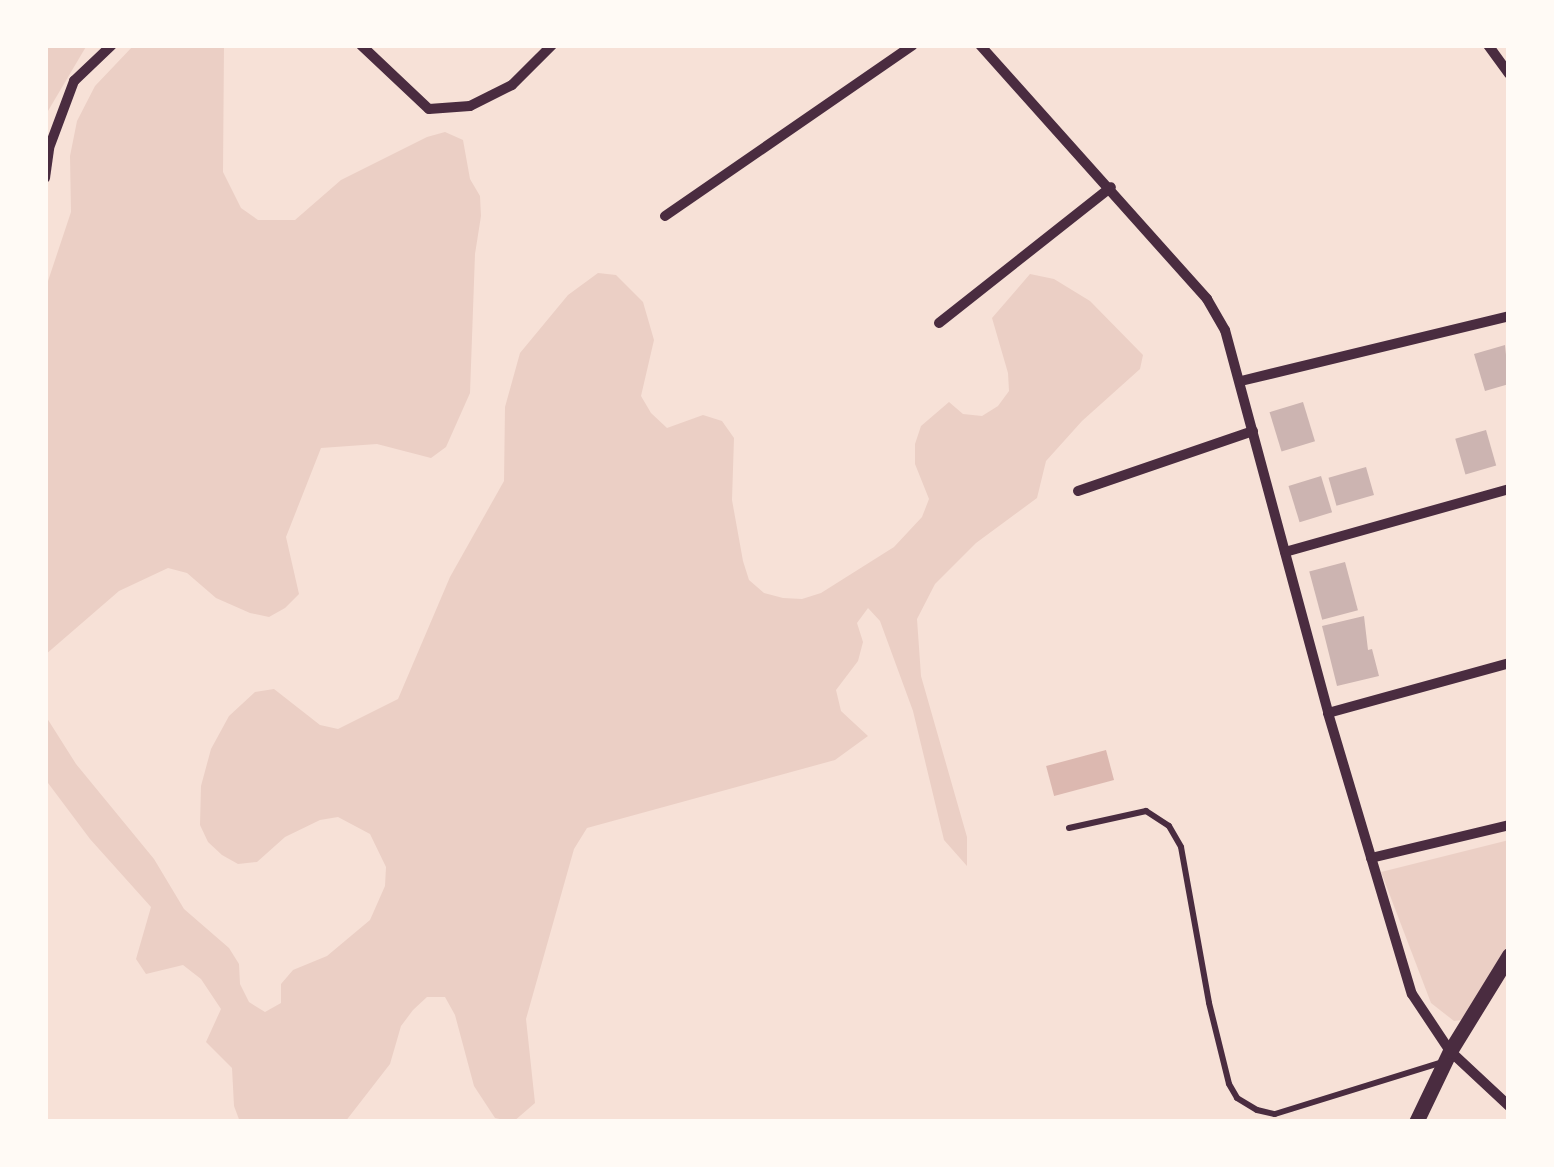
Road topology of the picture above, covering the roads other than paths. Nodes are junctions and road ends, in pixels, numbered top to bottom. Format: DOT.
graph roads {
  1 [pos="112,45"];
  2 [pos="360,45"];
  3 [pos="552,45"];
  4 [pos="914,45"];
  5 [pos="980,45"];
  6 [pos="1488,45"];
  7 [pos="1509,74"];
  8 [pos="45,178"];
  9 [pos="1111,187"];
  10 [pos="665,216"];
  11 [pos="1509,316"];
  12 [pos="939,323"];
  13 [pos="1241,381"];
  14 [pos="1252,431"];
  15 [pos="1509,488"];
  16 [pos="1078,491"];
  17 [pos="1285,552"];
  18 [pos="1509,663"];
  19 [pos="1328,713"];
  20 [pos="1509,825"];
  21 [pos="1069,828"];
  22 [pos="1371,858"];
  23 [pos="1509,955"];
  24 [pos="1447,1056"];
  25 [pos="1509,1106"];
  26 [pos="1416,1122"];
  1 -- 8 [label="street"];
  2 -- 3 [label="street"];
  4 -- 10 [label="street"];
  5 -- 9 [label="street"];
  6 -- 7 [label="street"];
  9 -- 12 [label="street"];
  9 -- 13 [label="street"];
  11 -- 13 [label="street"];
  13 -- 14 [label="street"];
  14 -- 16 [label="street"];
  14 -- 17 [label="street"];
  15 -- 17 [label="street"];
  17 -- 19 [label="street"];
  18 -- 19 [label="street"];
  19 -- 22 [label="street"];
  20 -- 22 [label="street"];
  21 -- 24 [label="lane"];
  22 -- 24 [label="street"];
  23 -- 24 [label="street"];
  24 -- 25 [label="street"];
  24 -- 26 [label="street"];
}
